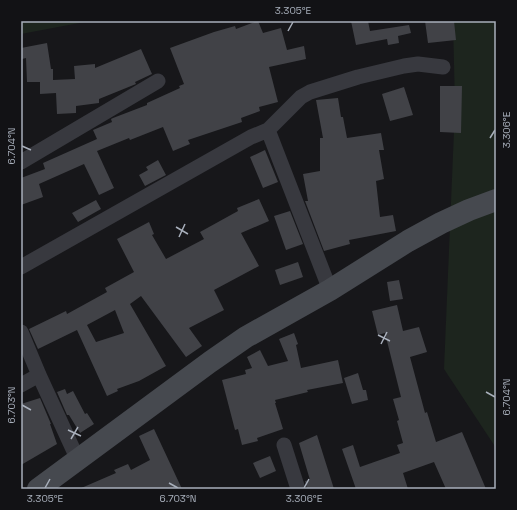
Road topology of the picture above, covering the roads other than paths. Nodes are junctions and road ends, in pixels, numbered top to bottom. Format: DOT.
graph roads {
  1 [pos="443,67"];
  2 [pos="158,82"];
  3 [pos="268,130"];
  4 [pos="21,162"];
  5 [pos="496,200"];
  6 [pos="21,267"];
  7 [pos="330,290"];
  8 [pos="21,332"];
  9 [pos="39,375"];
  10 [pos="21,384"];
  11 [pos="284,445"];
  12 [pos="78,460"];
  13 [pos="38,489"];
  14 [pos="298,489"];
  1 -- 3 [label="street"];
  2 -- 4 [label="street"];
  3 -- 6 [label="street"];
  3 -- 7 [label="street"];
  5 -- 7 [label="main road"];
  7 -- 12 [label="main road"];
  8 -- 9 [label="street"];
  9 -- 10 [label="street"];
  9 -- 12 [label="street"];
  11 -- 14 [label="street"];
  12 -- 13 [label="main road"];
}
